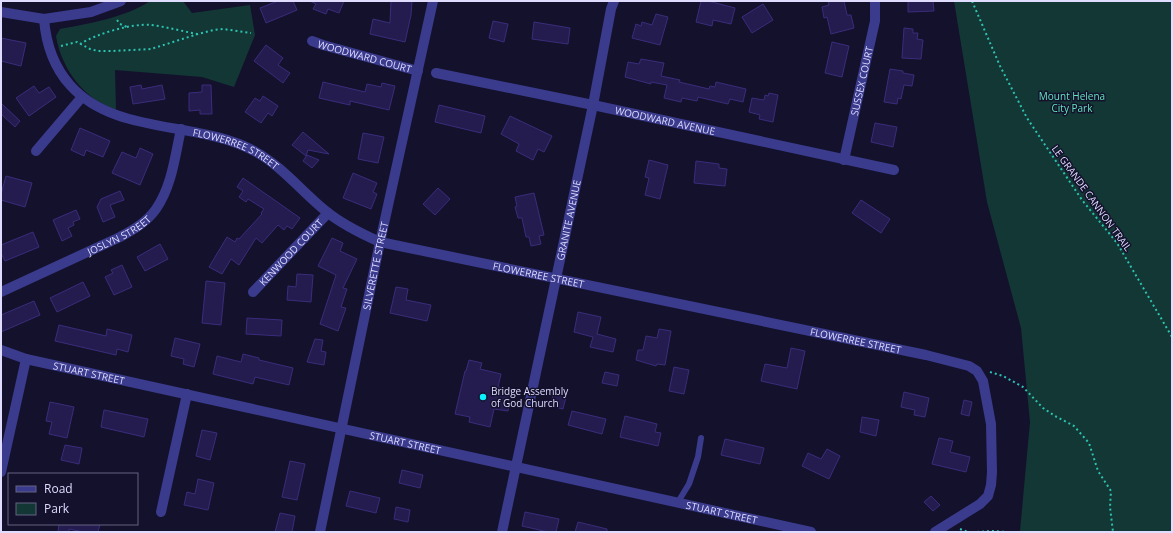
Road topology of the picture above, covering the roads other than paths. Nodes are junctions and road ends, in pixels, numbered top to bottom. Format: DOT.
graph roads {
  1 [pos="121,1"];
  2 [pos="433,1"];
  3 [pos="614,1"];
  4 [pos="875,1"];
  5 [pos="1,12"];
  6 [pos="44,19"];
  7 [pos="312,41"];
  8 [pos="418,70"];
  9 [pos="436,73"];
  10 [pos="82,97"];
  11 [pos="593,104"];
  12 [pos="181,129"];
  13 [pos="36,151"];
  14 [pos="844,160"];
  15 [pos="894,170"];
  16 [pos="328,213"];
  17 [pos="380,242"];
  18 [pos="555,279"];
  19 [pos="1,292"];
  20 [pos="253,292"];
  21 [pos="1,350"];
  22 [pos="26,359"];
  23 [pos="186,394"];
  24 [pos="342,428"];
  25 [pos="701,438"];
  26 [pos="516,466"];
  27 [pos="1,472"];
  28 [pos="678,502"];
  29 [pos="161,512"];
  30 [pos="320,532"];
  31 [pos="502,532"];
  32 [pos="811,532"];
  33 [pos="935,532"];
  1 -- 6 [label="street"];
  2 -- 8 [label="street, SILVERETTE STREET"];
  3 -- 11 [label="street, GRANITE AVENUE"];
  4 -- 14 [label="street, SUSSEX COURT"];
  5 -- 6 [label="street"];
  6 -- 10 [label="street, FLOWERREE STREET"];
  7 -- 8 [label="street, WOODWARD COURT"];
  8 -- 17 [label="street, SILVERETTE STREET"];
  9 -- 11 [label="street, WOODWARD AVENUE"];
  10 -- 12 [label="street, FLOWERREE STREET"];
  10 -- 13 [label="street"];
  11 -- 14 [label="street, WOODWARD AVENUE"];
  11 -- 18 [label="street, GRANITE AVENUE"];
  12 -- 16 [label="street, FLOWERREE STREET"];
  12 -- 19 [label="street, JOSLYN STREET"];
  14 -- 15 [label="street, WOODWARD AVENUE"];
  16 -- 17 [label="street, FLOWERREE STREET"];
  16 -- 20 [label="street, KENWOOD COURT"];
  17 -- 18 [label="street, FLOWERREE STREET"];
  17 -- 24 [label="street, SILVERETTE STREET"];
  18 -- 26 [label="street, GRANITE AVENUE"];
  18 -- 33 [label="street, FLOWERREE STREET"];
  21 -- 22 [label="street, STUART STREET"];
  22 -- 23 [label="street, STUART STREET"];
  22 -- 27 [label="street"];
  23 -- 24 [label="street, STUART STREET"];
  23 -- 29 [label="street"];
  24 -- 26 [label="street, STUART STREET"];
  24 -- 30 [label="street, SILVERETTE STREET"];
  25 -- 28 [label="lane"];
  26 -- 28 [label="street, STUART STREET"];
  26 -- 31 [label="street, GRANITE AVENUE"];
  28 -- 32 [label="street, STUART STREET"];
}
